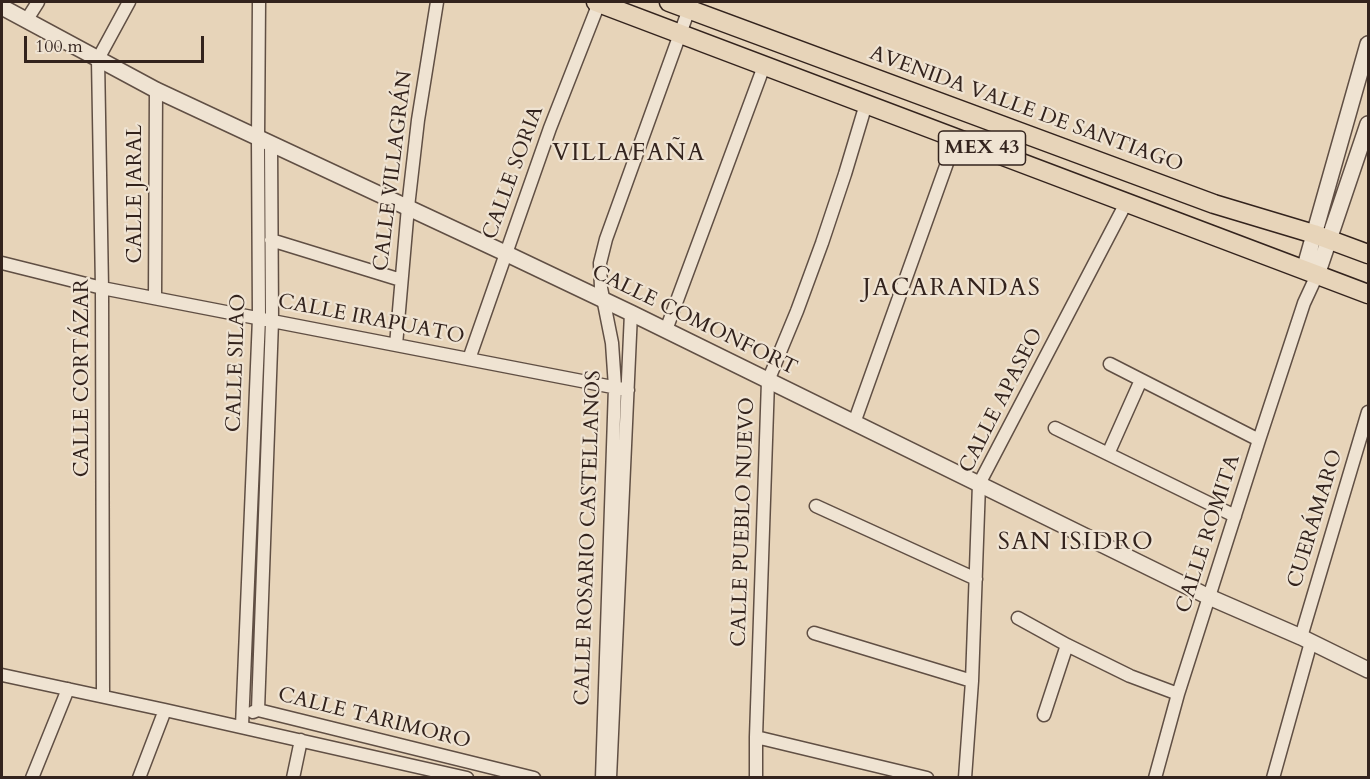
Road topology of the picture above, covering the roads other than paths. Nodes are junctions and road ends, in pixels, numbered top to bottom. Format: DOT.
graph roads {
  1 [pos="38,2"];
  2 [pos="129,2"];
  3 [pos="259,2"];
  4 [pos="438,2"];
  5 [pos="598,2"];
  6 [pos="669,2"];
  7 [pos="2,7"];
  8 [pos="689,9"];
  9 [pos="26,21"];
  10 [pos="680,33"];
  11 [pos="1368,44"];
  12 [pos="98,59"];
  13 [pos="764,66"];
  14 [pos="156,90"];
  15 [pos="866,104"];
  16 [pos="1368,124"];
  17 [pos="956,138"];
  18 [pos="265,141"];
  19 [pos="1126,203"];
  20 [pos="408,207"];
  21 [pos="1322,236"];
  22 [pos="271,240"];
  23 [pos="505,253"];
  24 [pos="1368,254"];
  25 [pos="2,263"];
  26 [pos="1311,273"];
  27 [pos="401,280"];
  28 [pos="102,288"];
  29 [pos="1368,294"];
  30 [pos="155,298"];
  31 [pos="604,300"];
  32 [pos="631,313"];
  33 [pos="259,318"];
  34 [pos="272,321"];
  35 [pos="666,330"];
  36 [pos="396,345"];
  37 [pos="469,359"];
  38 [pos="1110,364"];
  39 [pos="1142,380"];
  40 [pos="768,381"];
  41 [pos="621,389"];
  42 [pos="1368,412"];
  43 [pos="854,423"];
  44 [pos="1055,428"];
  45 [pos="1259,440"];
  46 [pos="1108,454"];
  47 [pos="979,484"];
  48 [pos="816,506"];
  49 [pos="1234,516"];
  50 [pos="976,579"];
  51 [pos="1209,597"];
  52 [pos="1018,618"];
  53 [pos="814,633"];
  54 [pos="1306,639"];
  55 [pos="1067,645"];
  56 [pos="1368,670"];
  57 [pos="2,675"];
  58 [pos="972,681"];
  59 [pos="68,689"];
  60 [pos="1178,694"];
  61 [pos="103,696"];
  62 [pos="165,710"];
  63 [pos="258,711"];
  64 [pos="1044,715"];
  65 [pos="242,726"];
  66 [pos="756,737"];
  67 [pos="301,740"];
  68 [pos="418,772"];
  69 [pos="494,773"];
  70 [pos="32,777"];
  71 [pos="139,777"];
  72 [pos="293,777"];
  73 [pos="467,777"];
  74 [pos="534,777"];
  75 [pos="602,777"];
  76 [pos="610,777"];
  77 [pos="756,777"];
  78 [pos="927,777"];
  79 [pos="965,777"];
  80 [pos="1155,777"];
  81 [pos="1273,777"];
  1 -- 9 [label="street"];
  2 -- 12 [label="street"];
  3 -- 18 [label="street, CALLE SILAO"];
  4 -- 20 [label="street, CALLE VILLAGRÁN"];
  5 -- 10 [label="main road, MEX 43"];
  5 -- 23 [label="street, CALLE SORIA"];
  6 -- 8 [label="main road, AVENIDA VALLE DE SANTIAGO / MEX 43"];
  7 -- 9 [label="street, CALLE COMONFORT"];
  8 -- 10 [label="street, CALLE ROSARIO CASTELLANOS"];
  8 -- 21 [label="main road, AVENIDA VALLE DE SANTIAGO / MEX 43"];
  9 -- 12 [label="street, CALLE COMONFORT"];
  10 -- 13 [label="main road, MEX 43"];
  10 -- 31 [label="street, CALLE ROSARIO CASTELLANOS"];
  11 -- 21 [label="street"];
  12 -- 14 [label="street, CALLE COMONFORT"];
  12 -- 28 [label="street, CALLE CORTÁZAR"];
  13 -- 15 [label="main road, MEX 43"];
  13 -- 35 [label="street"];
  14 -- 18 [label="street, CALLE COMONFORT"];
  14 -- 30 [label="street, CALLE JARAL"];
  15 -- 17 [label="main road, MEX 43"];
  15 -- 40 [label="street, CALLE PUEBLO NUEVO"];
  16 -- 21 [label="street"];
  17 -- 19 [label="main road, MEX 43"];
  17 -- 43 [label="street"];
  18 -- 20 [label="street, CALLE COMONFORT"];
  18 -- 22 [label="street, CALLE SILAO"];
  18 -- 33 [label="street, CALLE SILAO"];
  19 -- 26 [label="main road, MEX 43"];
  19 -- 47 [label="street, CALLE APASEO"];
  20 -- 23 [label="street, CALLE COMONFORT"];
  20 -- 27 [label="street, CALLE VILLAGRÁN"];
  21 -- 24 [label="main road, AVENIDA VALLE DE SANTIAGO / MEX 43"];
  21 -- 26 [label="street"];
  22 -- 27 [label="street"];
  22 -- 34 [label="street, CALLE SILAO"];
  23 -- 31 [label="street, CALLE COMONFORT"];
  23 -- 37 [label="street, CALLE SORIA"];
  25 -- 28 [label="street, CALLE IRAPUATO"];
  26 -- 29 [label="main road, MEX 43"];
  26 -- 45 [label="street, CALLE ROMITA"];
  27 -- 36 [label="street, CALLE VILLAGRÁN"];
  28 -- 30 [label="street, CALLE IRAPUATO"];
  28 -- 61 [label="street, CALLE CORTÁZAR"];
  30 -- 33 [label="street, CALLE IRAPUATO"];
  31 -- 32 [label="street, CALLE COMONFORT"];
  31 -- 41 [label="street, CALLE ROSARIO CASTELLANOS"];
  32 -- 35 [label="street, CALLE COMONFORT"];
  32 -- 41 [label="street, CALLE ROSARIO CASTELLANOS"];
  33 -- 34 [label="street, CALLE IRAPUATO"];
  33 -- 65 [label="street, CALLE SILAO"];
  34 -- 36 [label="street, CALLE IRAPUATO"];
  34 -- 63 [label="street, CALLE SILAO"];
  35 -- 40 [label="street, CALLE COMONFORT"];
  36 -- 37 [label="street, CALLE IRAPUATO"];
  37 -- 41 [label="street, CALLE IRAPUATO"];
  38 -- 39 [label="street"];
  39 -- 45 [label="street"];
  39 -- 46 [label="street"];
  40 -- 43 [label="street, CALLE COMONFORT"];
  40 -- 66 [label="street, CALLE PUEBLO NUEVO"];
  41 -- 75 [label="street, CALLE ROSARIO CASTELLANOS"];
  41 -- 76 [label="street, CALLE ROSARIO CASTELLANOS"];
  42 -- 54 [label="street, CUERÁMARO"];
  43 -- 47 [label="street, CALLE COMONFORT"];
  44 -- 46 [label="street"];
  45 -- 49 [label="street, CALLE ROMITA"];
  46 -- 49 [label="street"];
  47 -- 50 [label="street, CALLE APASEO"];
  47 -- 51 [label="street, CALLE COMONFORT"];
  48 -- 50 [label="street"];
  49 -- 51 [label="street, CALLE ROMITA"];
  50 -- 58 [label="street, CALLE APASEO"];
  51 -- 54 [label="street, CALLE COMONFORT"];
  51 -- 60 [label="street, CALLE ROMITA"];
  52 -- 55 [label="street"];
  53 -- 58 [label="street"];
  54 -- 56 [label="street, CALLE COMONFORT"];
  54 -- 81 [label="street, CUERÁMARO"];
  55 -- 60 [label="street"];
  55 -- 64 [label="street"];
  57 -- 59 [label="street"];
  58 -- 79 [label="street, CALLE APASEO"];
  59 -- 61 [label="street"];
  59 -- 70 [label="street"];
  60 -- 80 [label="street, CALLE ROMITA"];
  61 -- 62 [label="street"];
  62 -- 65 [label="street"];
  62 -- 71 [label="street"];
  63 -- 65 [label="street, CALLE TARIMORO"];
  63 -- 69 [label="street, CALLE TARIMORO"];
  65 -- 67 [label="street"];
  66 -- 77 [label="street, CALLE PUEBLO NUEVO"];
  66 -- 78 [label="street"];
  67 -- 68 [label="street"];
  67 -- 72 [label="street"];
  68 -- 73 [label="street"];
  69 -- 74 [label="street, CALLE TARIMORO"];
}
